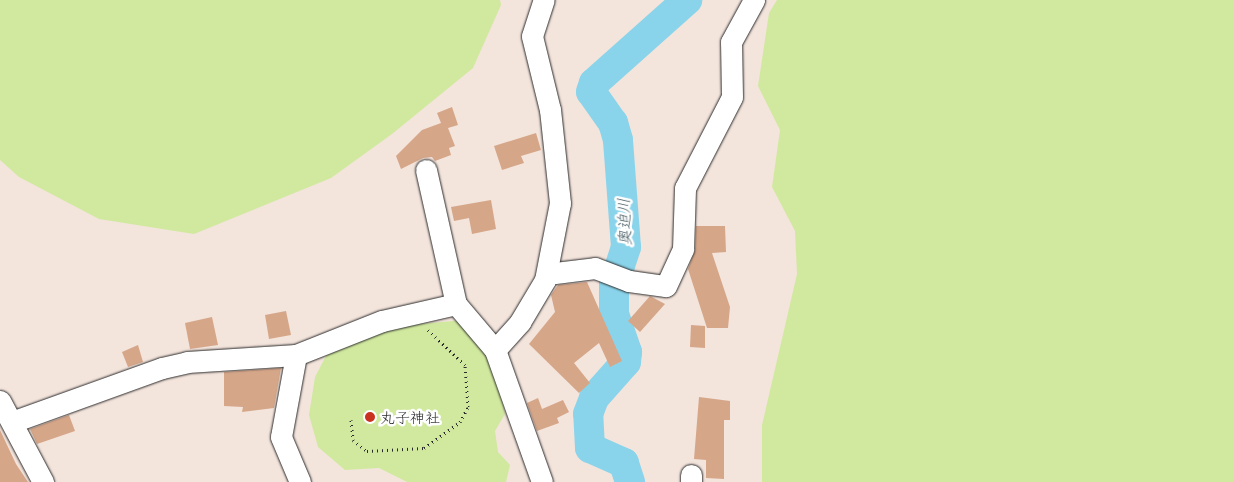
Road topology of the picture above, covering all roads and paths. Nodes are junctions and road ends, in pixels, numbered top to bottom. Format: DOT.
graph roads {
  1 [pos="544,0"];
  2 [pos="754,0"];
  3 [pos="426,170"];
  4 [pos="547,274"];
  5 [pos="456,304"];
  6 [pos="404,315"];
  7 [pos="495,350"];
  8 [pos="296,355"];
  9 [pos="0,401"];
  10 [pos="350,420"];
  11 [pos="12,422"];
  12 [pos="43,482"];
  13 [pos="300,482"];
  14 [pos="542,482"];
  1 -- 4 [label="street"];
  2 -- 4 [label="street"];
  3 -- 5 [label="street"];
  4 -- 7 [label="street"];
  5 -- 6 [label="street"];
  5 -- 7 [label="street"];
  6 -- 8 [label="street"];
  6 -- 10 [label="path"];
  7 -- 14 [label="street"];
  8 -- 11 [label="street"];
  8 -- 13 [label="street"];
  9 -- 11 [label="street"];
  11 -- 12 [label="street"];
}
